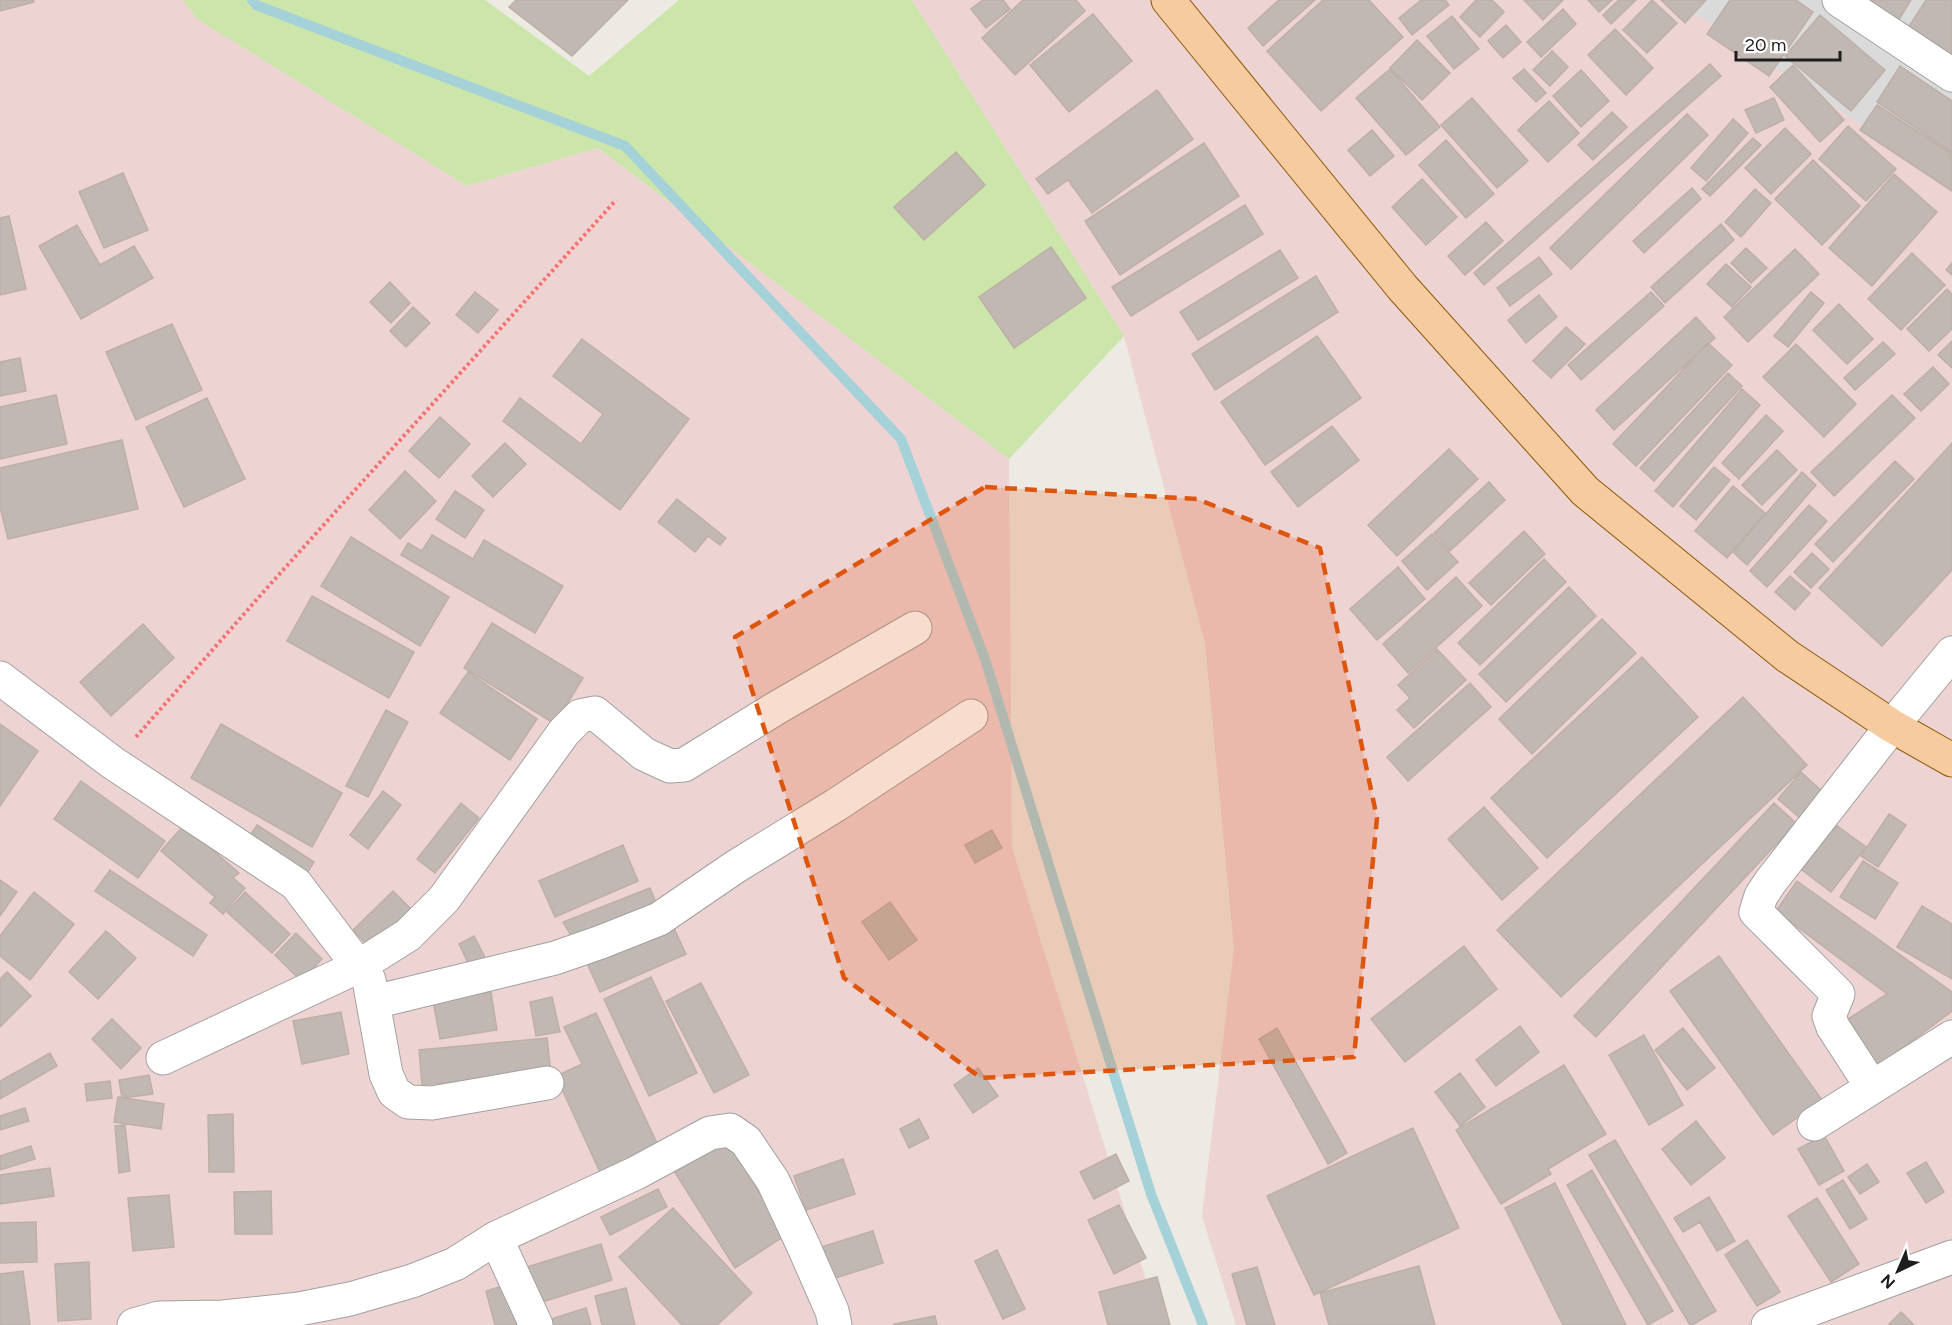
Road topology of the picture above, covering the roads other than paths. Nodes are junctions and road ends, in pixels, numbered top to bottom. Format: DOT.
graph roads {
  1 [pos="1168,0"];
  2 [pos="1839,0"];
  3 [pos="1952,75"];
  4 [pos="915,628"];
  5 [pos="1952,653"];
  6 [pos="0,678"];
  7 [pos="971,716"];
  8 [pos="1892,726"];
  9 [pos="1952,760"];
  10 [pos="359,966"];
  11 [pos="374,1002"];
  12 [pos="1952,1037"];
  13 [pos="163,1058"];
  14 [pos="547,1083"];
  15 [pos="1872,1087"];
  16 [pos="1814,1124"];
  17 [pos="496,1238"];
  18 [pos="1952,1257"];
  19 [pos="134,1325"];
  20 [pos="536,1325"];
  21 [pos="835,1325"];
  22 [pos="1768,1325"];
  1 -- 8 [label="main road"];
  2 -- 3 [label="street"];
  4 -- 10 [label="street"];
  5 -- 8 [label="street"];
  6 -- 10 [label="street"];
  7 -- 11 [label="street"];
  8 -- 9 [label="main road"];
  8 -- 15 [label="street"];
  10 -- 11 [label="street"];
  10 -- 13 [label="street"];
  11 -- 14 [label="street"];
  12 -- 15 [label="street"];
  15 -- 16 [label="street"];
  17 -- 19 [label="street"];
  17 -- 20 [label="street"];
  17 -- 21 [label="street"];
  18 -- 22 [label="street"];
}
